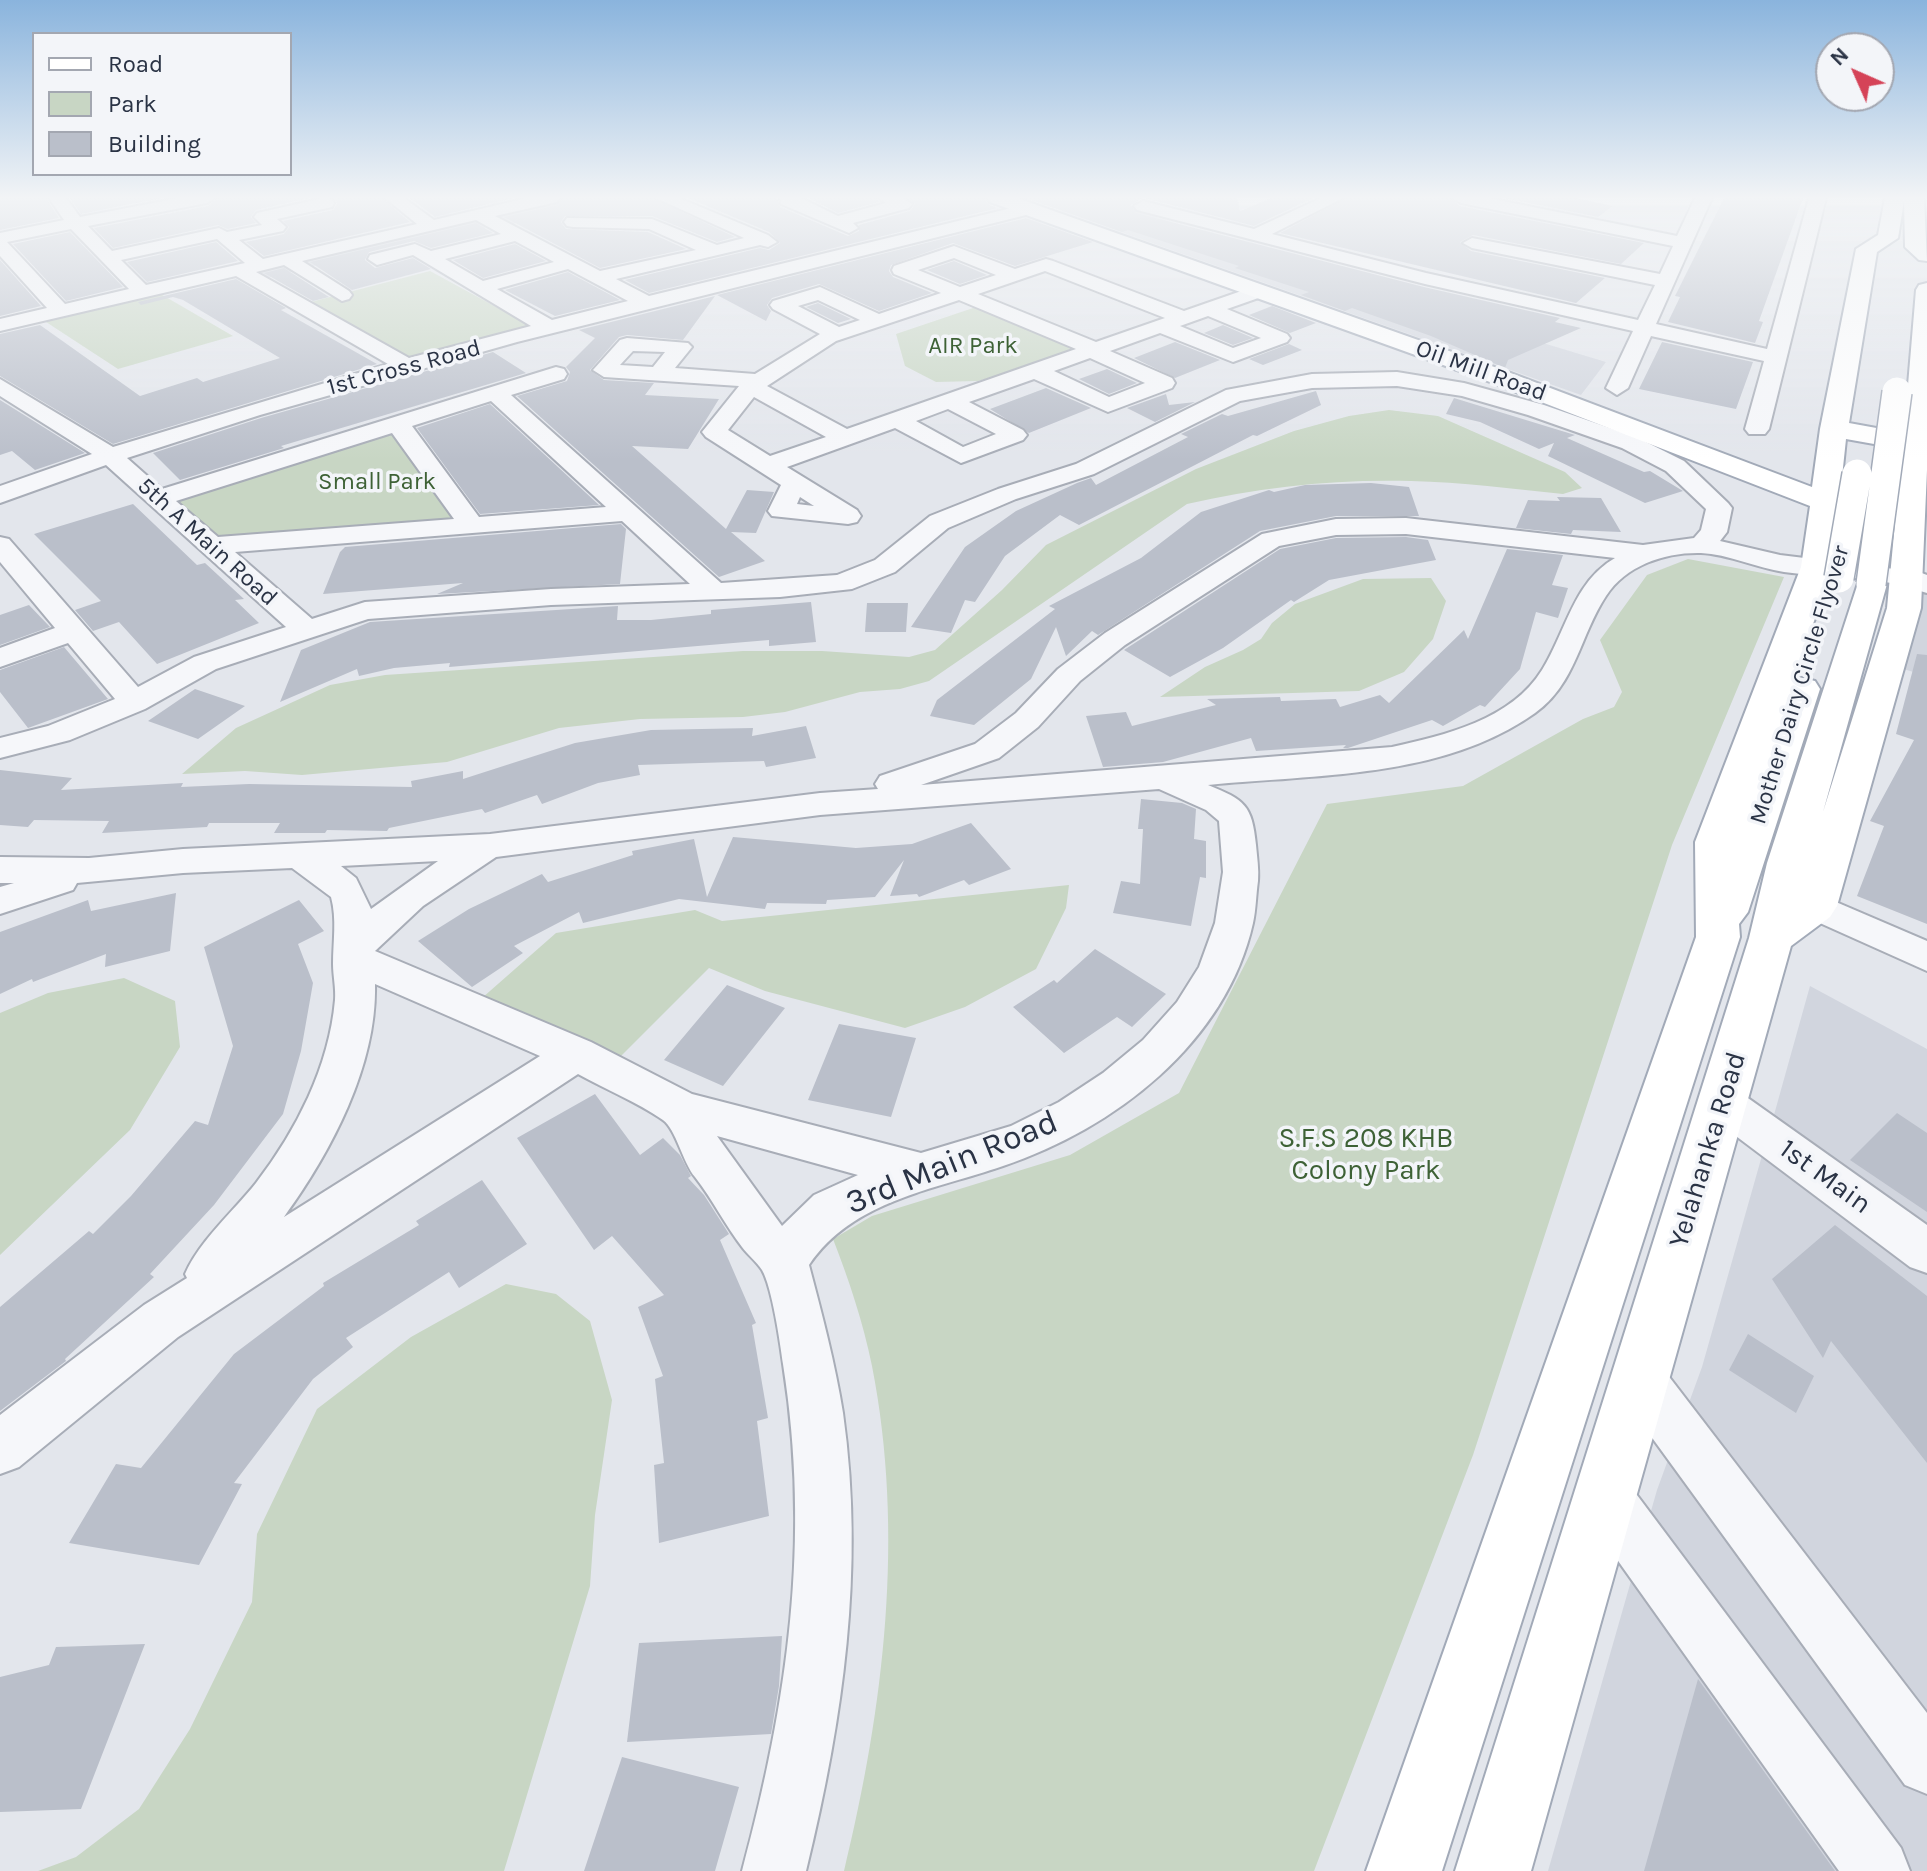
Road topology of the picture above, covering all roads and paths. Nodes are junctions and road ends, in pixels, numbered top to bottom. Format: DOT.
graph roads {
  1 [pos="37,285"];
  2 [pos="136,285"];
  3 [pos="172,285"];
  4 [pos="277,285"];
  5 [pos="327,285"];
  6 [pos="477,285"];
  7 [pos="487,285"];
  8 [pos="614,285"];
  9 [pos="724,285"];
  10 [pos="939,285"];
  11 [pos="987,285"];
  12 [pos="1091,285"];
  13 [pos="1239,285"];
  14 [pos="1457,285"];
  15 [pos="1664,285"];
  16 [pos="1796,285"];
  17 [pos="1860,285"];
  18 [pos="1882,285"];
  19 [pos="1912,285"];
  20 [pos="481,287"];
  21 [pos="1927,290"];
  22 [pos="142,292"];
  23 [pos="1257,292"];
  24 [pos="961,294"];
  25 [pos="342,295"];
  26 [pos="649,304"];
  27 [pos="1208,309"];
  28 [pos="61,311"];
  29 [pos="1879,313"];
  30 [pos="878,321"];
  31 [pos="1172,322"];
  32 [pos="0,325"];
  33 [pos="1645,328"];
  34 [pos="552,329"];
  35 [pos="837,334"];
  36 [pos="507,340"];
  37 [pos="1093,350"];
  38 [pos="1777,358"];
  39 [pos="406,365"];
  40 [pos="1035,371"];
  41 [pos="659,374"];
  42 [pos="1491,374"];
  43 [pos="755,383"];
  44 [pos="0,386"];
  45 [pos="1617,388"];
  46 [pos="1464,390"];
  47 [pos="495,393"];
  48 [pos="950,401"];
  49 [pos="897,420"];
  50 [pos="397,423"];
  51 [pos="1757,429"];
  52 [pos="1834,429"];
  53 [pos="845,438"];
  54 [pos="1922,444"];
  55 [pos="108,454"];
  56 [pos="766,466"];
  57 [pos="794,484"];
  58 [pos="0,495"];
  59 [pos="158,498"];
  60 [pos="1826,502"];
  61 [pos="629,513"];
  62 [pos="472,525"];
  63 [pos="1708,539"];
  64 [pos="212,546"];
  65 [pos="1643,553"];
  66 [pos="5,557"];
  67 [pos="1889,568"];
  68 [pos="714,591"];
  69 [pos="307,630"];
  70 [pos="74,631"];
  71 [pos="0,658"];
  72 [pos="134,702"];
  73 [pos="1027,720"];
  74 [pos="0,748"];
  75 [pos="1320,762"];
  76 [pos="1163,778"];
  77 [pos="1045,788"];
  78 [pos="820,804"];
  79 [pos="1236,817"];
  80 [pos="490,846"];
  81 [pos="301,857"];
  82 [pos="0,870"];
  83 [pos="89,871"];
  84 [pos="0,901"];
  85 [pos="1815,906"];
  86 [pos="1744,938"];
  87 [pos="1927,957"];
  88 [pos="353,958"];
  89 [pos="576,1054"];
  90 [pos="1723,1103"];
  91 [pos="682,1109"];
  92 [pos="923,1173"];
  93 [pos="1927,1252"];
  94 [pos="784,1261"];
  95 [pos="161,1321"];
  96 [pos="1639,1378"];
  97 [pos="0,1448"];
  98 [pos="1603,1494"];
  99 [pos="1927,1763"];
  100 [pos="774,1871"];
  101 [pos="1404,1871"];
  102 [pos="1493,1871"];
  103 [pos="1878,1871"];
  1 -- 28 [label="street"];
  2 -- 22 [label="street"];
  3 -- 22 [label="street"];
  4 -- 39 [label="street"];
  5 -- 25 [label="street"];
  6 -- 20 [label="street"];
  7 -- 20 [label="street"];
  8 -- 26 [label="street"];
  9 -- 26 [label="street, 1st Cross Road"];
  10 -- 24 [label="street"];
  11 -- 24 [label="street"];
  12 -- 31 [label="street"];
  13 -- 23 [label="main road, Oil Mill Road"];
  14 -- 33 [label="street"];
  15 -- 33 [label="street"];
  16 -- 38 [label="street"];
  17 -- 52 [label="main road, Yelahanka Road"];
  18 -- 29 [label="main road"];
  19 -- 67 [label="main road, Mother Dairy Circle Flyover, bridge"];
  20 -- 34 [label="street"];
  21 -- 54 [label="main road, Yelahanka Road"];
  22 -- 28 [label="street"];
  23 -- 27 [label="street"];
  23 -- 42 [label="main road, Oil Mill Road"];
  24 -- 30 [label="street"];
  24 -- 37 [label="street"];
  26 -- 34 [label="street, 1st Cross Road"];
  27 -- 31 [label="street"];
  27 -- 31 [label="street"];
  28 -- 32 [label="street"];
  30 -- 35 [label="street"];
  30 -- 35 [label="street"];
  31 -- 37 [label="street"];
  33 -- 38 [label="street"];
  33 -- 45 [label="street"];
  34 -- 36 [label="street, 1st Cross Road"];
  35 -- 43 [label="street"];
  36 -- 39 [label="street, 1st Cross Road"];
  36 -- 47 [label="street"];
  37 -- 40 [label="street"];
  37 -- 40 [label="street"];
  38 -- 51 [label="street"];
  39 -- 55 [label="street, 1st Cross Road"];
  40 -- 48 [label="street"];
  41 -- 43 [label="street"];
  42 -- 46 [label="street"];
  42 -- 60 [label="main road, Oil Mill Road"];
  43 -- 53 [label="street"];
  43 -- 56 [label="street"];
  44 -- 55 [label="street, 5th A Main Road"];
  46 -- 63 [label="street"];
  46 -- 68 [label="street"];
  47 -- 50 [label="street"];
  47 -- 61 [label="street"];
  48 -- 49 [label="street"];
  48 -- 49 [label="street"];
  49 -- 53 [label="street"];
  50 -- 59 [label="street"];
  50 -- 62 [label="street"];
  52 -- 54 [label="main road"];
  52 -- 60 [label="main road, Yelahanka Road"];
  53 -- 56 [label="street"];
  54 -- 67 [label="main road, Yelahanka Road"];
  55 -- 58 [label="street, 1st Cross Road"];
  55 -- 59 [label="street, 5th A Main Road"];
  56 -- 57 [label="street"];
  59 -- 64 [label="street, 5th A Main Road"];
  60 -- 67 [label="main road, Yelahanka Road"];
  60 -- 67 [label="main road, Oil Mill Road"];
  61 -- 62 [label="street"];
  61 -- 68 [label="street"];
  62 -- 64 [label="street"];
  63 -- 65 [label="street"];
  63 -- 67 [label="street"];
  64 -- 69 [label="street, 5th A Main Road"];
  65 -- 73 [label="street"];
  65 -- 75 [label="street"];
  66 -- 70 [label="street"];
  67 -- 85 [label="main road, Yelahanka Road"];
  67 -- 86 [label="main road, Mother Dairy Circle Flyover"];
  67 -- 86 [label="main road, Yelahanka Road"];
  68 -- 69 [label="street"];
  69 -- 72 [label="street"];
  70 -- 71 [label="street"];
  70 -- 72 [label="street"];
  72 -- 74 [label="street"];
  73 -- 77 [label="street"];
  73 -- 78 [label="street"];
  75 -- 76 [label="street"];
  75 -- 79 [label="street"];
  76 -- 77 [label="street"];
  76 -- 79 [label="street"];
  77 -- 78 [label="street"];
  78 -- 80 [label="street"];
  79 -- 92 [label="street, 3rd Main Road"];
  80 -- 81 [label="street"];
  80 -- 88 [label="street"];
  81 -- 83 [label="street"];
  81 -- 88 [label="street"];
  82 -- 83 [label="street"];
  83 -- 84 [label="street"];
  85 -- 86 [label="main road"];
  85 -- 87 [label="street"];
  86 -- 90 [label="main road, Yelahanka Road"];
  86 -- 101 [label="main road, Yelahanka Road"];
  88 -- 89 [label="street"];
  88 -- 95 [label="street"];
  89 -- 91 [label="street"];
  89 -- 95 [label="street"];
  90 -- 93 [label="street, 1st Main"];
  90 -- 96 [label="main road, Yelahanka Road"];
  91 -- 92 [label="street"];
  91 -- 94 [label="street"];
  92 -- 94 [label="street, 3rd Main Road"];
  94 -- 100 [label="street"];
  95 -- 97 [label="street"];
  96 -- 98 [label="main road, Yelahanka Road"];
  96 -- 99 [label="street"];
  98 -- 102 [label="main road, Yelahanka Road"];
  98 -- 103 [label="street"];
}
